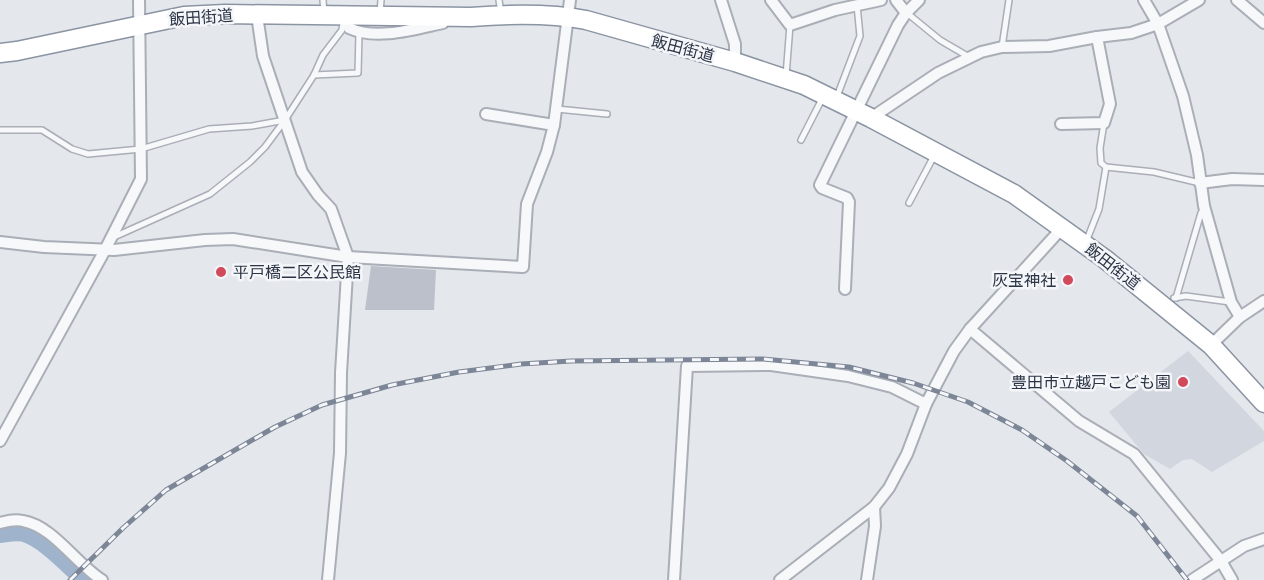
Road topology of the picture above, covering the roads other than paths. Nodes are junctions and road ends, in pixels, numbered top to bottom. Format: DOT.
graph roads {
  1 [pos="139,0"];
  2 [pos="721,0"];
  3 [pos="771,0"];
  4 [pos="881,0"];
  5 [pos="896,0"];
  6 [pos="919,0"];
  7 [pos="1009,0"];
  8 [pos="1144,0"];
  9 [pos="1199,0"];
  10 [pos="1237,0"];
  11 [pos="857,2"];
  12 [pos="225,7"];
  13 [pos="500,7"];
  14 [pos="324,8"];
  15 [pos="381,8"];
  16 [pos="570,8"];
  17 [pos="906,13"];
  18 [pos="257,15"];
  19 [pos="344,15"];
  20 [pos="471,17"];
  21 [pos="1264,23"];
  22 [pos="140,24"];
  23 [pos="1158,24"];
  24 [pos="790,25"];
  25 [pos="358,33"];
  26 [pos="1097,37"];
  27 [pos="1002,47"];
  28 [pos="0,53"];
  29 [pos="969,57"];
  30 [pos="735,62"];
  31 [pos="314,75"];
  32 [pos="786,78"];
  33 [pos="830,97"];
  34 [pos="557,109"];
  35 [pos="486,114"];
  36 [pos="607,114"];
  37 [pos="864,114"];
  38 [pos="285,120"];
  39 [pos="1104,123"];
  40 [pos="1061,124"];
  41 [pos="554,125"];
  42 [pos="0,130"];
  43 [pos="801,140"];
  44 [pos="141,149"];
  45 [pos="935,152"];
  46 [pos="1106,167"];
  47 [pos="1264,180"];
  48 [pos="1200,183"];
  49 [pos="909,203"];
  50 [pos="1204,208"];
  51 [pos="1063,227"];
  52 [pos="110,239"];
  53 [pos="0,242"];
  54 [pos="1085,244"];
  55 [pos="105,250"];
  56 [pos="348,257"];
  57 [pos="845,289"];
  58 [pos="1170,302"];
  59 [pos="1231,302"];
  60 [pos="1263,304"];
  61 [pos="1240,317"];
  62 [pos="970,329"];
  63 [pos="1210,345"];
  64 [pos="926,404"];
  65 [pos="1264,404"];
  66 [pos="3,428"];
  67 [pos="0,441"];
  68 [pos="874,507"];
  69 [pos="0,523"];
  70 [pos="1264,539"];
  71 [pos="1221,561"];
  72 [pos="102,580"];
  73 [pos="328,580"];
  74 [pos="674,580"];
  75 [pos="780,580"];
  76 [pos="867,580"];
  77 [pos="1192,580"];
  78 [pos="1232,580"];
  1 -- 22 [label="street"];
  2 -- 30 [label="street"];
  3 -- 24 [label="street"];
  4 -- 11 [label="street"];
  5 -- 17 [label="street"];
  6 -- 17 [label="street"];
  7 -- 27 [label="lane"];
  8 -- 23 [label="street"];
  9 -- 23 [label="street"];
  10 -- 21 [label="street"];
  11 -- 24 [label="street"];
  11 -- 33 [label="lane"];
  12 -- 18 [label="highway, 飯田街道"];
  12 -- 22 [label="highway, 飯田街道"];
  13 -- 16 [label="highway, 飯田街道"];
  13 -- 20 [label="highway, 飯田街道"];
  14 -- 18 [label="highway, 飯田街道"];
  14 -- 19 [label="highway, 飯田街道"];
  15 -- 19 [label="highway, 飯田街道"];
  15 -- 20 [label="highway, 飯田街道"];
  16 -- 30 [label="highway, 飯田街道"];
  16 -- 34 [label="street"];
  17 -- 29 [label="lane"];
  17 -- 37 [label="street"];
  18 -- 38 [label="street"];
  19 -- 25 [label="street"];
  19 -- 31 [label="lane"];
  20 -- 25 [label="street"];
  22 -- 28 [label="highway, 飯田街道"];
  22 -- 44 [label="street"];
  23 -- 26 [label="street"];
  23 -- 48 [label="street"];
  24 -- 32 [label="lane"];
  25 -- 31 [label="lane"];
  26 -- 27 [label="street"];
  26 -- 39 [label="street"];
  27 -- 29 [label="street"];
  29 -- 37 [label="street"];
  30 -- 32 [label="highway, 飯田街道"];
  31 -- 38 [label="lane"];
  32 -- 33 [label="highway, 飯田街道"];
  33 -- 37 [label="highway, 飯田街道"];
  33 -- 43 [label="lane"];
  34 -- 36 [label="lane"];
  34 -- 41 [label="street"];
  35 -- 41 [label="street"];
  37 -- 45 [label="highway, 飯田街道"];
  37 -- 57 [label="street"];
  38 -- 44 [label="lane"];
  38 -- 52 [label="lane"];
  38 -- 56 [label="street"];
  39 -- 40 [label="street"];
  39 -- 46 [label="lane"];
  41 -- 56 [label="street"];
  42 -- 44 [label="lane"];
  44 -- 52 [label="street"];
  45 -- 49 [label="lane"];
  45 -- 51 [label="highway, 飯田街道"];
  46 -- 48 [label="lane"];
  46 -- 54 [label="lane"];
  47 -- 48 [label="street"];
  48 -- 50 [label="street"];
  50 -- 58 [label="lane"];
  50 -- 59 [label="street"];
  51 -- 54 [label="highway, 飯田街道"];
  51 -- 62 [label="street"];
  52 -- 55 [label="street"];
  53 -- 55 [label="street"];
  54 -- 58 [label="highway, 飯田街道"];
  55 -- 56 [label="street"];
  55 -- 66 [label="street"];
  56 -- 73 [label="street"];
  58 -- 59 [label="lane"];
  58 -- 63 [label="highway, 飯田街道"];
  59 -- 61 [label="street"];
  60 -- 61 [label="street"];
  61 -- 63 [label="street"];
  62 -- 64 [label="street"];
  62 -- 71 [label="street"];
  63 -- 65 [label="highway, 飯田街道"];
  64 -- 68 [label="street"];
  64 -- 74 [label="street"];
  66 -- 67 [label="street"];
  68 -- 75 [label="street"];
  68 -- 76 [label="street"];
  69 -- 72 [label="street"];
  70 -- 71 [label="street"];
  71 -- 77 [label="street"];
  71 -- 78 [label="street"];
}
